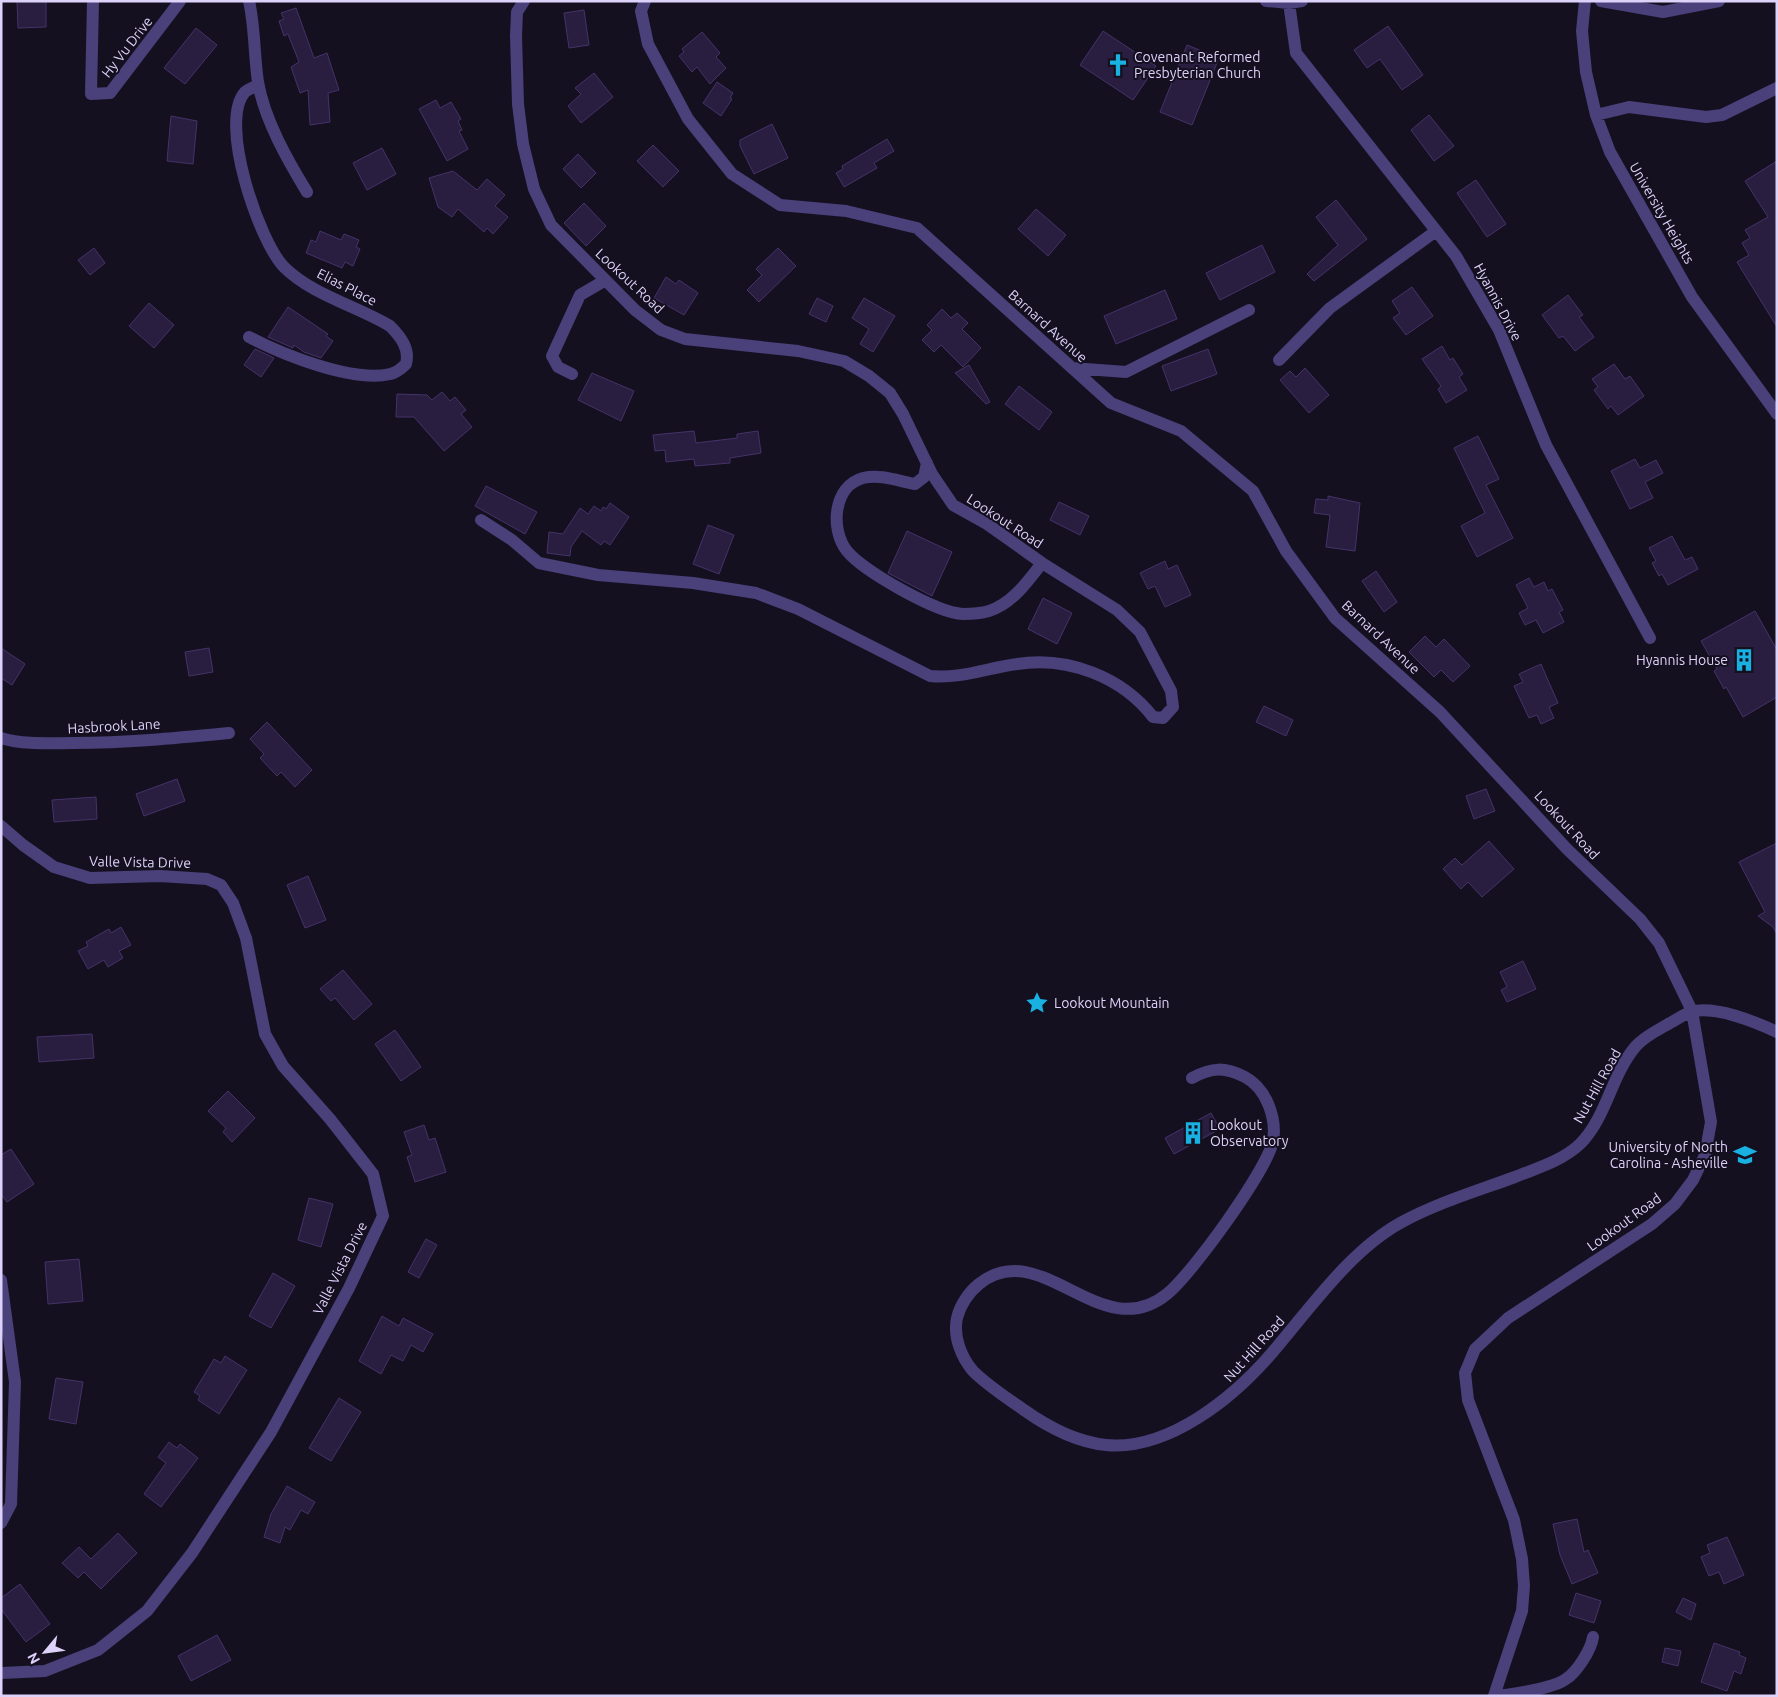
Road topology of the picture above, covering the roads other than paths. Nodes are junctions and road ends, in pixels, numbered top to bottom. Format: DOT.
graph roads {
  1 [pos="92,1"];
  2 [pos="180,1"];
  3 [pos="250,1"];
  4 [pos="524,1"];
  5 [pos="645,1"];
  6 [pos="1266,1"];
  7 [pos="1302,1"];
  8 [pos="1585,1"];
  9 [pos="1601,1"];
  10 [pos="1719,1"];
  11 [pos="1289,3"];
  12 [pos="258,85"];
  13 [pos="1777,88"];
  14 [pos="1596,114"];
  15 [pos="307,192"];
  16 [pos="1436,231"];
  17 [pos="604,281"];
  18 [pos="1249,310"];
  19 [pos="249,337"];
  20 [pos="1278,360"];
  21 [pos="1072,368"];
  22 [pos="572,374"];
  23 [pos="1777,414"];
  24 [pos="927,463"];
  25 [pos="480,520"];
  26 [pos="1042,563"];
  27 [pos="1650,638"];
  28 [pos="1440,712"];
  29 [pos="229,733"];
  30 [pos="1,738"];
  31 [pos="1,826"];
  32 [pos="1692,1011"];
  33 [pos="1777,1032"];
  34 [pos="1192,1078"];
  35 [pos="1,1280"];
  36 [pos="1,1522"];
  37 [pos="1593,1637"];
  38 [pos="1,1673"];
  39 [pos="1494,1696"];
  40 [pos="1498,1696"];
  1 -- 2 [label="street, Hy Vu Drive"];
  3 -- 12 [label="street"];
  4 -- 17 [label="street, Lookout Road"];
  5 -- 21 [label="street, Barnard Avenue"];
  6 -- 11 [label="street"];
  7 -- 11 [label="street"];
  8 -- 14 [label="street, University Heights"];
  9 -- 10 [label="street"];
  11 -- 16 [label="street, Hyannis Drive"];
  12 -- 15 [label="street"];
  12 -- 19 [label="street, Elias Place"];
  13 -- 14 [label="street"];
  14 -- 23 [label="street, University Heights"];
  16 -- 20 [label="street"];
  16 -- 27 [label="street, Hyannis Drive"];
  17 -- 22 [label="street"];
  17 -- 24 [label="street, Lookout Road"];
  18 -- 21 [label="street"];
  21 -- 28 [label="street, Barnard Avenue"];
  24 -- 26 [label="street, Lookout Road"];
  24 -- 26 [label="street"];
  25 -- 26 [label="street, Lookout Road"];
  28 -- 32 [label="street, Lookout Road"];
  29 -- 30 [label="street, Hasbrook Lane"];
  31 -- 38 [label="street, Valle Vista Drive"];
  32 -- 33 [label="street"];
  32 -- 34 [label="street, Nut Hill Road"];
  32 -- 39 [label="street, Lookout Road"];
  35 -- 36 [label="street"];
  37 -- 40 [label="street"];
}
